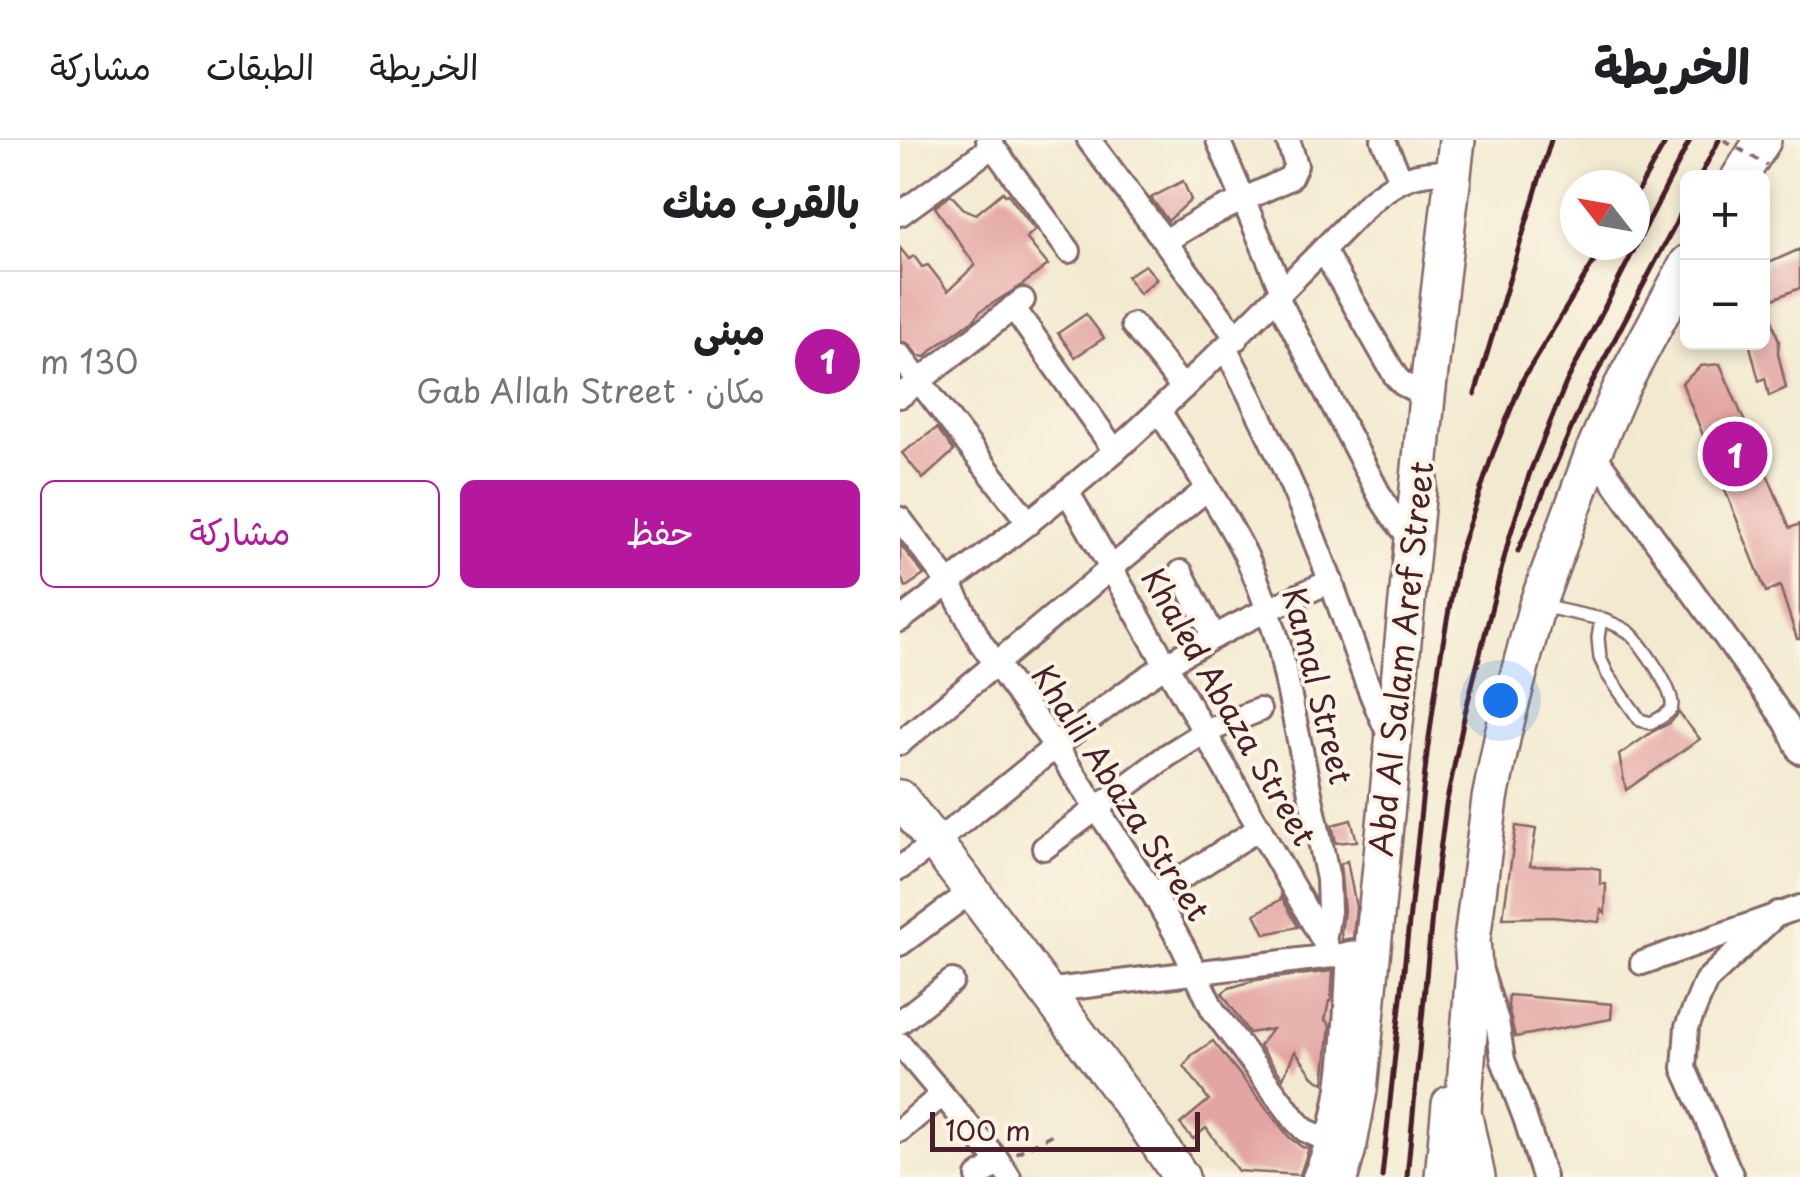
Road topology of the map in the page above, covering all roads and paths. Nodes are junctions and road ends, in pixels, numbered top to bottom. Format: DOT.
graph roads {
  1 [pos="1090,140"];
  2 [pos="1218,140"];
  3 [pos="1288,140"];
  4 [pos="1383,140"];
  5 [pos="1724,140"];
  6 [pos="991,143"];
  7 [pos="1456,156"];
  8 [pos="1756,161"];
  9 [pos="1402,178"];
  10 [pos="1243,201"];
  11 [pos="900,214"];
  12 [pos="1164,241"];
  13 [pos="1323,250"];
  14 [pos="1069,251"];
  15 [pos="1680,278"];
  16 [pos="1280,294"];
  17 [pos="1132,325"];
  18 [pos="1231,343"];
  19 [pos="900,356"];
  20 [pos="919,382"];
  21 [pos="1183,388"];
  22 [pos="900,396"];
  23 [pos="1427,397"];
  24 [pos="1159,410"];
  25 [pos="1114,451"];
  26 [pos="1593,453"];
  27 [pos="1208,488"];
  28 [pos="1067,491"];
  29 [pos="900,519"];
  30 [pos="1029,523"];
  31 [pos="1414,542"];
  32 [pos="1112,568"];
  33 [pos="1181,572"];
  34 [pos="1331,581"];
  35 [pos="948,583"];
  36 [pos="1536,605"];
  37 [pos="1268,609"];
  38 [pos="903,611"];
  39 [pos="1601,619"];
  40 [pos="1214,638"];
  41 [pos="996,664"];
  42 [pos="1166,664"];
  43 [pos="1260,710"];
  44 [pos="1205,732"];
  45 [pos="900,743"];
  46 [pos="1394,744"];
  47 [pos="1056,748"];
  48 [pos="1800,752"];
  49 [pos="900,798"];
  50 [pos="1096,808"];
  51 [pos="1260,828"];
  52 [pos="935,844"];
  53 [pos="1044,848"];
  54 [pos="900,868"];
  55 [pos="972,891"];
  56 [pos="1154,895"];
  57 [pos="1789,910"];
  58 [pos="1472,940"];
  59 [pos="900,944"];
  60 [pos="1344,950"];
  61 [pos="1642,963"];
  62 [pos="1195,972"];
  63 [pos="952,981"];
  64 [pos="1045,991"];
  65 [pos="900,1022"];
  66 [pos="900,1044"];
  67 [pos="942,1094"];
  68 [pos="1463,1112"];
  69 [pos="900,1130"];
  70 [pos="1057,1132"];
  71 [pos="1329,1141"];
  72 [pos="1004,1169"];
  73 [pos="978,1177"];
  74 [pos="1181,1177"];
  75 [pos="1314,1177"];
  76 [pos="1340,1177"];
  77 [pos="1442,1177"];
  78 [pos="1461,1177"];
  79 [pos="1477,1177"];
  80 [pos="1544,1177"];
  81 [pos="1732,1177"];
  1 -- 12 [label="street"];
  2 -- 10 [label="street"];
  3 -- 10 [label="street"];
  4 -- 9 [label="street"];
  5 -- 8 [label="path, bridge"];
  6 -- 11 [label="street"];
  6 -- 14 [label="street"];
  7 -- 9 [label="street"];
  7 -- 23 [label="main road, Abd Al Salam Aref Street"];
  9 -- 13 [label="street"];
  10 -- 12 [label="street"];
  10 -- 16 [label="street"];
  12 -- 18 [label="street"];
  13 -- 16 [label="street"];
  13 -- 23 [label="street"];
  15 -- 26 [label="main road"];
  16 -- 18 [label="street"];
  16 -- 31 [label="street"];
  17 -- 21 [label="street"];
  18 -- 21 [label="street"];
  18 -- 34 [label="street"];
  19 -- 20 [label="street"];
  20 -- 22 [label="street"];
  20 -- 25 [label="street"];
  20 -- 30 [label="street"];
  21 -- 24 [label="street"];
  23 -- 31 [label="main road, Abd Al Salam Aref Street"];
  24 -- 25 [label="street"];
  24 -- 27 [label="street, Kamal Street"];
  25 -- 28 [label="street"];
  26 -- 36 [label="main road"];
  26 -- 48 [label="street"];
  27 -- 32 [label="street"];
  27 -- 37 [label="street, Kamal Street"];
  28 -- 30 [label="street"];
  28 -- 32 [label="street, Khaled Abaza Street"];
  29 -- 35 [label="street, Khalil Abaza Street"];
  30 -- 35 [label="street"];
  31 -- 46 [label="main road, Abd Al Salam Aref Street"];
  32 -- 41 [label="street"];
  32 -- 42 [label="street, Khaled Abaza Street"];
  33 -- 40 [label="street"];
  34 -- 37 [label="street"];
  34 -- 46 [label="street"];
  35 -- 38 [label="street"];
  35 -- 41 [label="street, Khalil Abaza Street"];
  36 -- 39 [label="lane"];
  36 -- 58 [label="main road"];
  37 -- 40 [label="street"];
  37 -- 60 [label="street, Kamal Street"];
  39 -- 39 [label="lane"];
  40 -- 42 [label="street"];
  41 -- 45 [label="street"];
  41 -- 47 [label="street, Khalil Abaza Street"];
  42 -- 44 [label="street, Khaled Abaza Street"];
  42 -- 47 [label="street"];
  43 -- 44 [label="street"];
  44 -- 50 [label="street"];
  44 -- 51 [label="street, Khaled Abaza Street"];
  46 -- 60 [label="main road, Abd Al Salam Aref Street"];
  47 -- 50 [label="street, Khalil Abaza Street"];
  47 -- 52 [label="street"];
  49 -- 52 [label="main road"];
  50 -- 53 [label="street"];
  50 -- 56 [label="street, Khalil Abaza Street"];
  51 -- 56 [label="street"];
  51 -- 60 [label="street, Khaled Abaza Street"];
  52 -- 54 [label="street"];
  52 -- 55 [label="main road"];
  55 -- 59 [label="street"];
  55 -- 64 [label="main road"];
  56 -- 62 [label="street, Khalil Abaza Street"];
  57 -- 61 [label="street"];
  57 -- 81 [label="street"];
  58 -- 68 [label="main road"];
  58 -- 77 [label="main road"];
  58 -- 80 [label="street"];
  60 -- 62 [label="street"];
  60 -- 71 [label="street, Abd Al Salam Aref Street"];
  60 -- 76 [label="main road, Abd Al Salam Aref Street"];
  62 -- 64 [label="street"];
  62 -- 71 [label="street, Khalil Abaza Street"];
  63 -- 65 [label="street"];
  64 -- 74 [label="main road"];
  66 -- 67 [label="street"];
  67 -- 69 [label="street"];
  67 -- 72 [label="street"];
  68 -- 78 [label="main road"];
  68 -- 79 [label="main road"];
  70 -- 72 [label="path"];
  71 -- 75 [label="street, Abd Al Salam Aref Street"];
  72 -- 73 [label="street"];
}
